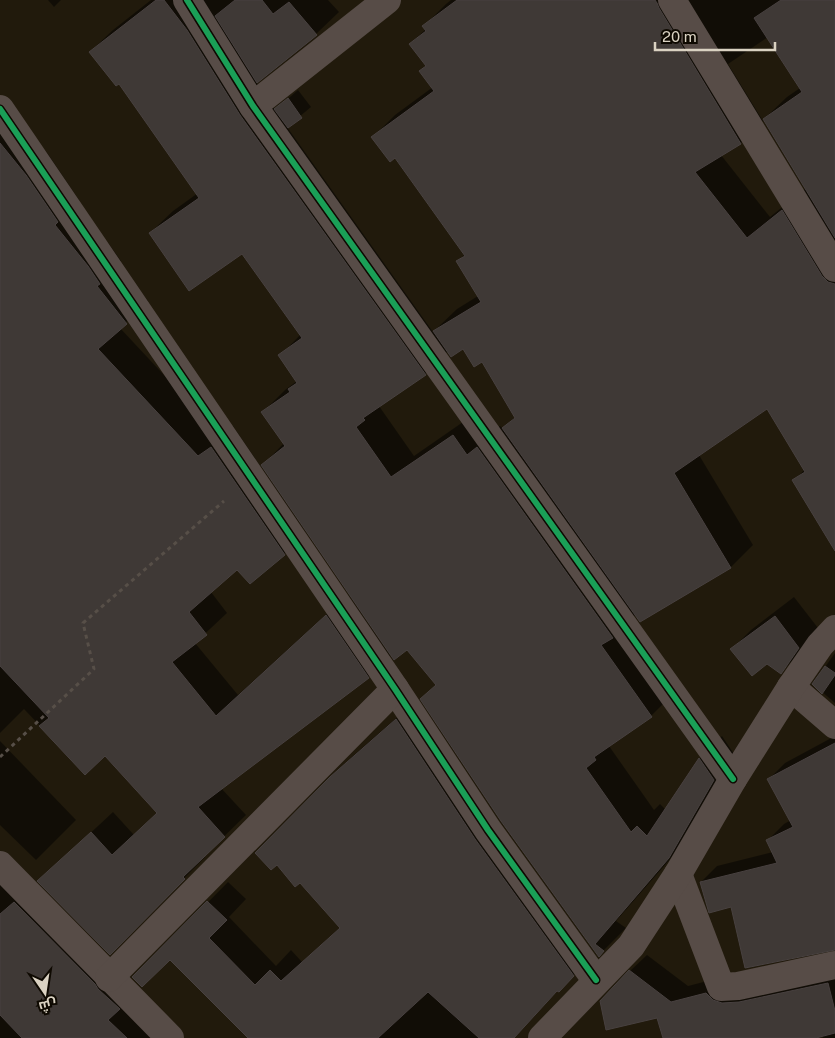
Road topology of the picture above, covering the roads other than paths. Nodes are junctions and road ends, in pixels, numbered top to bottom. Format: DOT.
graph roads {
  1 [pos="187,0"];
  2 [pos="387,0"];
  3 [pos="672,0"];
  4 [pos="253,106"];
  5 [pos="0,109"];
  6 [pos="835,268"];
  7 [pos="835,629"];
  8 [pos="791,687"];
  9 [pos="395,689"];
  10 [pos="835,725"];
  11 [pos="733,779"];
  12 [pos="0,865"];
  13 [pos="678,874"];
  14 [pos="835,965"];
  15 [pos="109,978"];
  16 [pos="596,980"];
  17 [pos="170,1038"];
  18 [pos="542,1038"];
  1 -- 4 [label="street"];
  2 -- 4 [label="street"];
  3 -- 6 [label="street"];
  4 -- 11 [label="street"];
  5 -- 9 [label="street"];
  7 -- 8 [label="street"];
  8 -- 10 [label="street"];
  8 -- 11 [label="street"];
  9 -- 15 [label="street"];
  9 -- 16 [label="street"];
  11 -- 13 [label="street"];
  12 -- 15 [label="street"];
  13 -- 14 [label="street"];
  13 -- 16 [label="street"];
  15 -- 17 [label="street"];
  16 -- 18 [label="street"];
}
